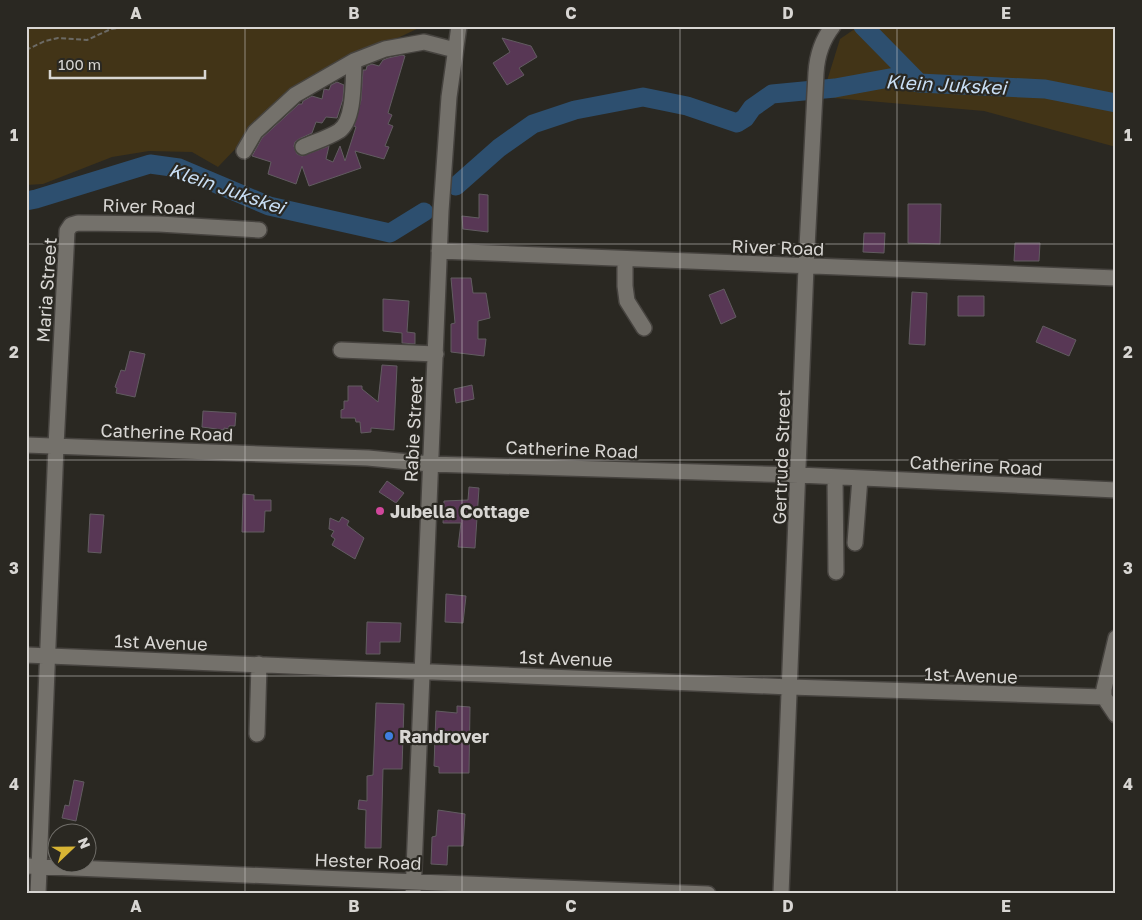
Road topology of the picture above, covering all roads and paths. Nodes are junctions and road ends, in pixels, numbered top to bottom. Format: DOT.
graph roads {
  1 [pos="132,26"];
  2 [pos="459,26"];
  3 [pos="833,26"];
  4 [pos="26,50"];
  5 [pos="455,50"];
  6 [pos="354,61"];
  7 [pos="303,146"];
  8 [pos="244,151"];
  9 [pos="69,228"];
  10 [pos="259,230"];
  11 [pos="439,251"];
  12 [pos="625,259"];
  13 [pos="806,267"];
  14 [pos="1116,278"];
  15 [pos="644,328"];
  16 [pos="341,350"];
  17 [pos="436,354"];
  18 [pos="26,445"];
  19 [pos="56,446"];
  20 [pos="430,464"];
  21 [pos="799,475"];
  22 [pos="835,477"];
  23 [pos="860,478"];
  24 [pos="1116,490"];
  25 [pos="855,544"];
  26 [pos="836,572"];
  27 [pos="1116,638"];
  28 [pos="26,655"];
  29 [pos="47,656"];
  30 [pos="259,664"];
  31 [pos="422,671"];
  32 [pos="790,687"];
  33 [pos="1104,697"];
  34 [pos="1116,715"];
  35 [pos="257,734"];
  36 [pos="33,866"];
  37 [pos="372,887"];
  38 [pos="414,888"];
  39 [pos="38,894"];
  40 [pos="708,894"];
  41 [pos="781,894"];
  1 -- 4 [label="path"];
  2 -- 5 [label="street, Rabie Street"];
  3 -- 13 [label="street, Gertrude Street"];
  5 -- 6 [label="street"];
  5 -- 11 [label="street, Rabie Street"];
  6 -- 7 [label="street"];
  6 -- 8 [label="street"];
  9 -- 10 [label="street, River Road"];
  9 -- 19 [label="street, Maria Street"];
  11 -- 12 [label="street, River Road"];
  11 -- 17 [label="street, Rabie Street"];
  12 -- 13 [label="street, River Road"];
  12 -- 15 [label="street"];
  13 -- 14 [label="street, River Road"];
  13 -- 21 [label="street, Gertrude Street"];
  16 -- 17 [label="street"];
  17 -- 20 [label="street, Rabie Street"];
  18 -- 19 [label="street, Catherine Road"];
  19 -- 20 [label="street, Catherine Road"];
  19 -- 29 [label="street, Maria Street"];
  20 -- 21 [label="street, Catherine Road"];
  20 -- 31 [label="street, Rabie Street"];
  21 -- 22 [label="street, Catherine Road"];
  21 -- 32 [label="street, Gertrude Street"];
  22 -- 23 [label="street, Catherine Road"];
  22 -- 26 [label="street"];
  23 -- 24 [label="street, Catherine Road"];
  23 -- 25 [label="street"];
  27 -- 33 [label="street"];
  28 -- 29 [label="street, 1st Avenue"];
  29 -- 30 [label="street, 1st Avenue"];
  29 -- 36 [label="street, Maria Street"];
  30 -- 31 [label="street, 1st Avenue"];
  30 -- 35 [label="street"];
  31 -- 32 [label="street, 1st Avenue"];
  31 -- 38 [label="street, Rabie Street"];
  32 -- 33 [label="street, 1st Avenue"];
  32 -- 41 [label="street, Gertrude Street"];
  33 -- 34 [label="street"];
  36 -- 37 [label="street, Hester Road"];
  36 -- 39 [label="street, Maria Street"];
  37 -- 38 [label="street, Hester Road"];
  38 -- 40 [label="street, Hester Road"];
}
